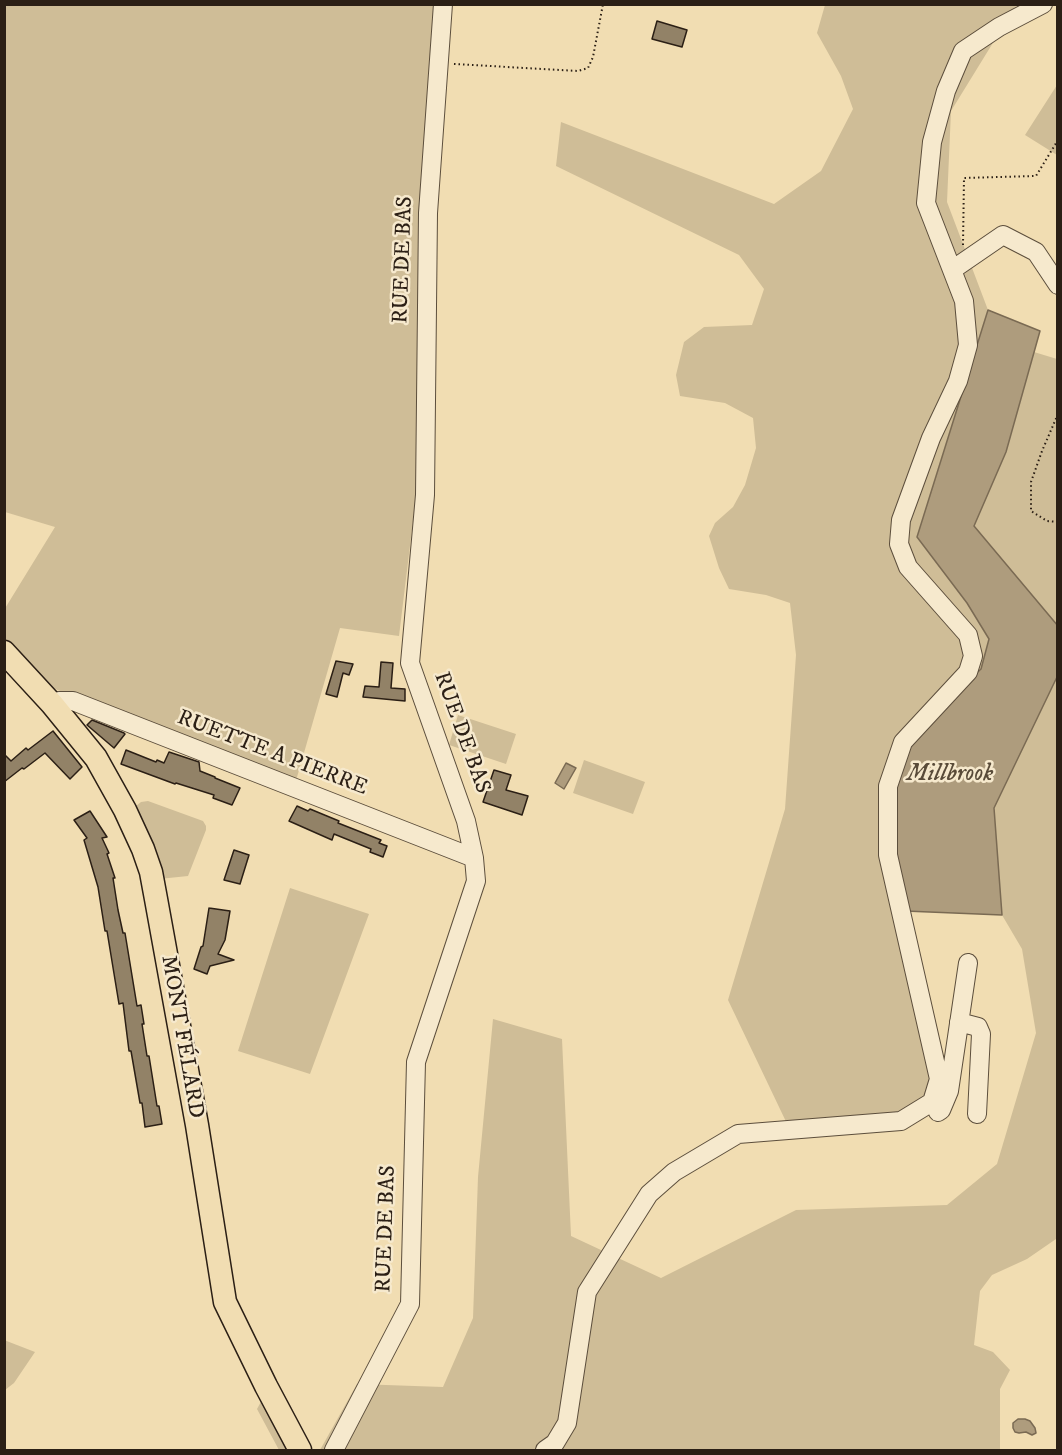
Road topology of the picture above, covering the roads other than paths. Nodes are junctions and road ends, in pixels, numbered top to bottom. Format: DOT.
graph roads {
  1 [pos="443,4"];
  2 [pos="1043,4"];
  3 [pos="957,266"];
  4 [pos="1058,285"];
  5 [pos="4,652"];
  6 [pos="52,704"];
  7 [pos="474,858"];
  8 [pos="968,963"];
  9 [pos="959,1022"];
  10 [pos="977,1114"];
  11 [pos="902,1121"];
  12 [pos="300,1450"];
  13 [pos="334,1450"];
  14 [pos="545,1450"];
  1 -- 7 [label="street, RUE DE BAS"];
  2 -- 3 [label="street"];
  3 -- 4 [label="street"];
  3 -- 11 [label="street"];
  5 -- 6 [label="main road, MONT FÉLARD"];
  6 -- 7 [label="street, RUETTE A PIERRE"];
  6 -- 12 [label="main road, MONT FÉLARD"];
  7 -- 13 [label="street, RUE DE BAS"];
  8 -- 9 [label="street"];
  9 -- 10 [label="street"];
  9 -- 11 [label="street"];
  11 -- 14 [label="street"];
}
